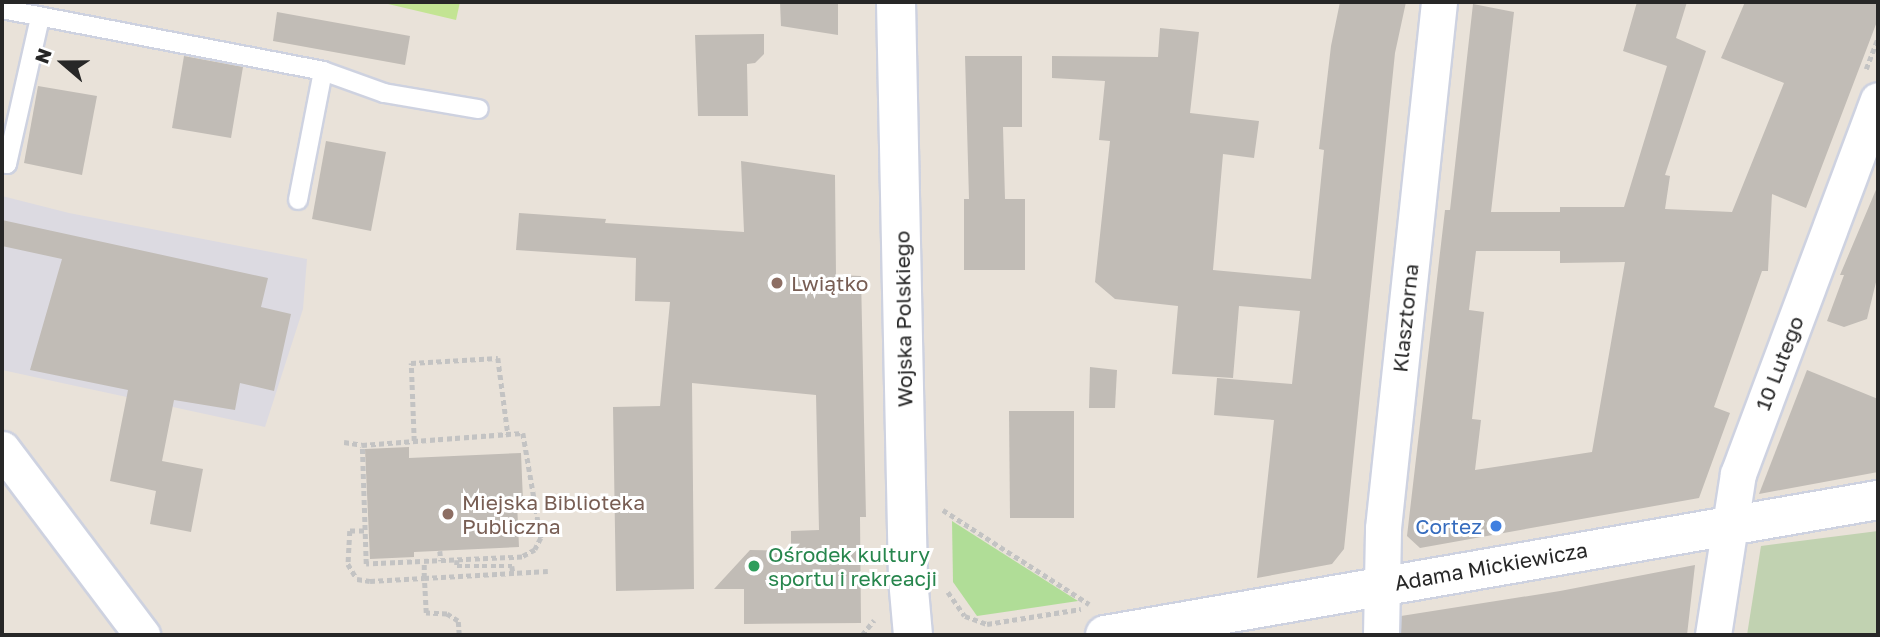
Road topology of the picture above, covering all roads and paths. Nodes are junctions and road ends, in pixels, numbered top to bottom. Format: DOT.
graph roads {
  1 [pos="896,2"];
  2 [pos="1439,2"];
  3 [pos="2,9"];
  4 [pos="40,16"];
  5 [pos="323,71"];
  6 [pos="1878,100"];
  7 [pos="479,109"];
  8 [pos="2,163"];
  9 [pos="298,200"];
  10 [pos="508,434"];
  11 [pos="414,441"];
  12 [pos="344,442"];
  13 [pos="362,445"];
  14 [pos="2,449"];
  15 [pos="942,497"];
  16 [pos="1878,500"];
  17 [pos="943,510"];
  18 [pos="943,517"];
  19 [pos="1728,525"];
  20 [pos="365,531"];
  21 [pos="440,551"];
  22 [pos="457,560"];
  23 [pos="441,561"];
  24 [pos="424,562"];
  25 [pos="548,571"];
  26 [pos="513,573"];
  27 [pos="424,578"];
  28 [pos="1381,585"];
  29 [pos="945,586"];
  30 [pos="142,635"];
  31 [pos="459,635"];
  32 [pos="913,635"];
  33 [pos="1105,635"];
  34 [pos="1381,635"];
  35 [pos="1713,635"];
  1 -- 32 [label="street, Wojska Polskiego"];
  2 -- 28 [label="street, Klasztorna"];
  3 -- 4 [label="lane"];
  4 -- 5 [label="lane"];
  4 -- 8 [label="lane"];
  5 -- 7 [label="lane"];
  5 -- 9 [label="lane"];
  6 -- 19 [label="street, 10 Lutego"];
  10 -- 11 [label="path"];
  10 -- 11 [label="path"];
  10 -- 22 [label="path"];
  11 -- 13 [label="path"];
  12 -- 13 [label="path"];
  13 -- 20 [label="path"];
  14 -- 30 [label="street"];
  15 -- 17 [label="path"];
  16 -- 19 [label="street, Adama Mickiewicza"];
  17 -- 18 [label="path"];
  17 -- 29 [label="path"];
  19 -- 28 [label="street, Adama Mickiewicza"];
  19 -- 35 [label="street, 10 Lutego"];
  20 -- 24 [label="path"];
  20 -- 27 [label="path"];
  21 -- 23 [label="path"];
  22 -- 23 [label="path"];
  22 -- 26 [label="path"];
  23 -- 24 [label="path"];
  24 -- 27 [label="path"];
  25 -- 26 [label="path"];
  26 -- 27 [label="path"];
  27 -- 31 [label="path"];
  28 -- 33 [label="street, Adama Mickiewicza"];
  28 -- 34 [label="street, Klasztorna"];
}
